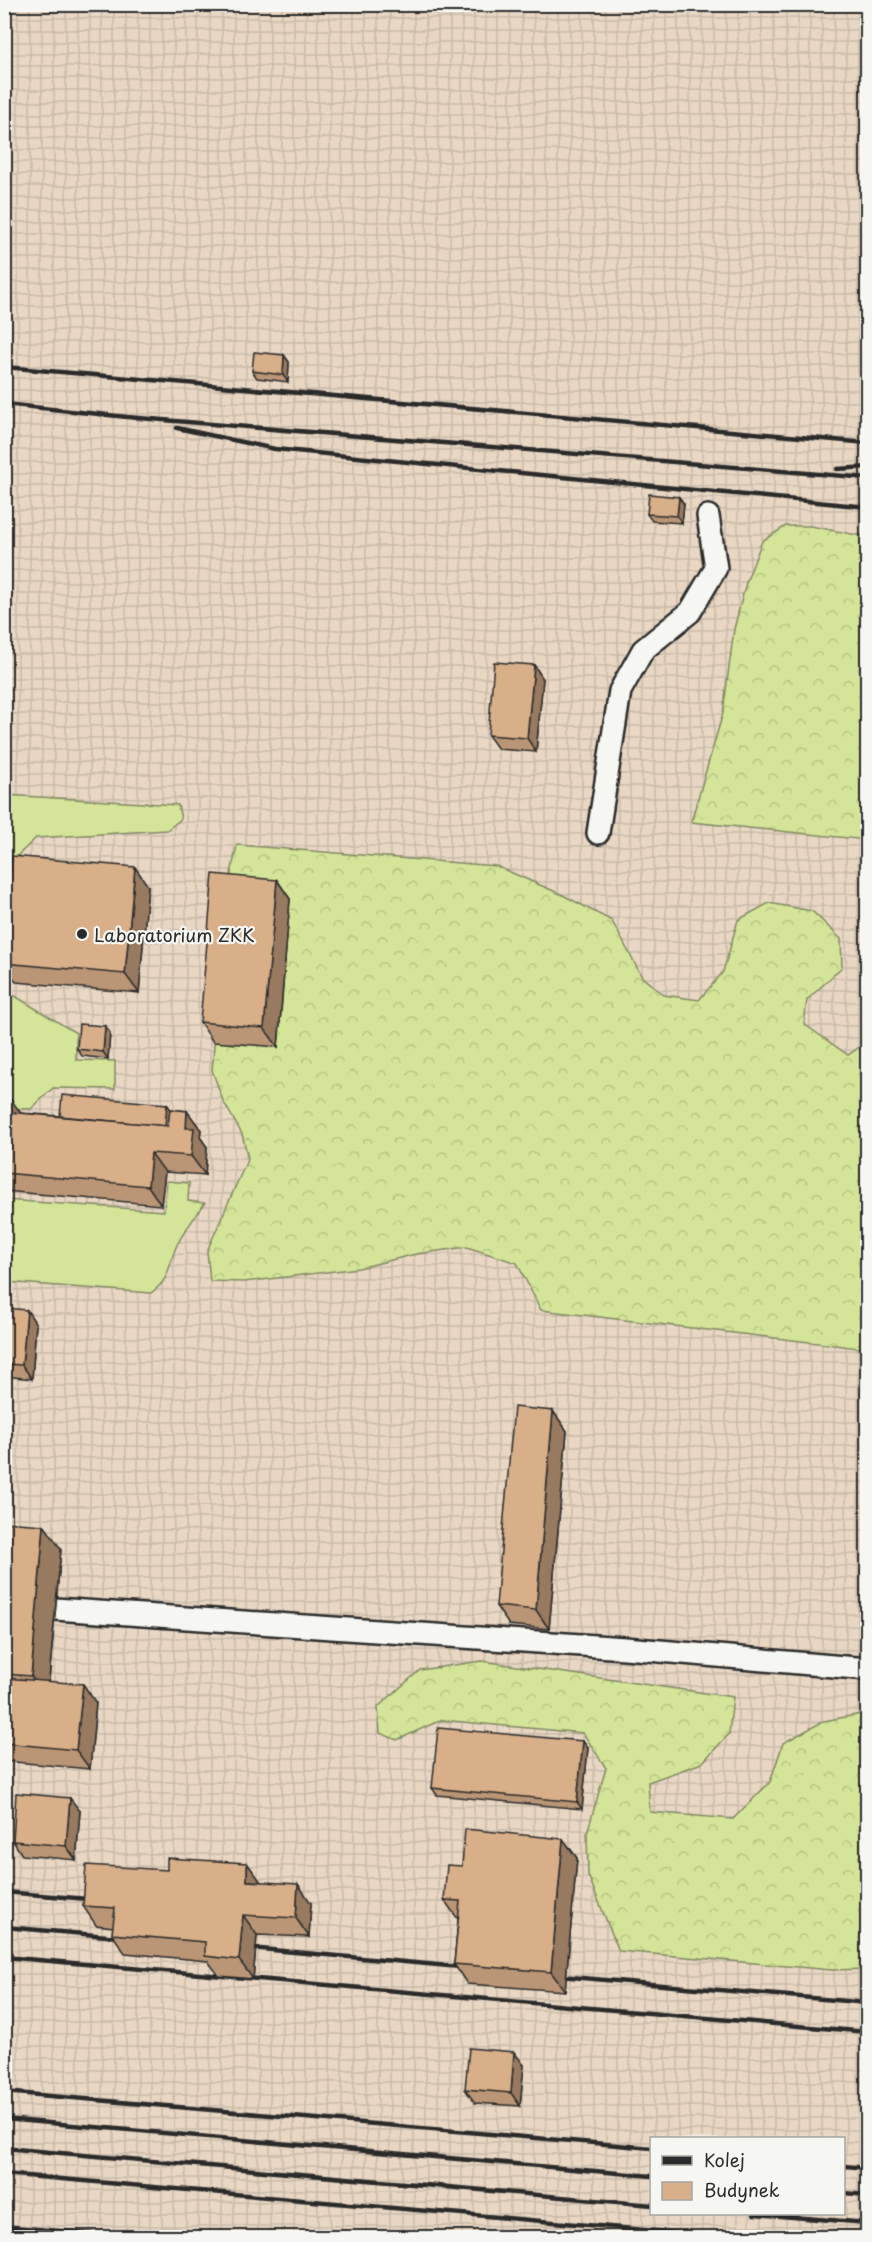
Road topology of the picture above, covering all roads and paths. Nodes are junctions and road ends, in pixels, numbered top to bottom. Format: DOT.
graph roads {
  1 [pos="708,516"];
  2 [pos="598,833"];
  3 [pos="55,1610"];
  4 [pos="867,1669"];
  1 -- 2 [label="lane"];
  3 -- 4 [label="lane"];
}
